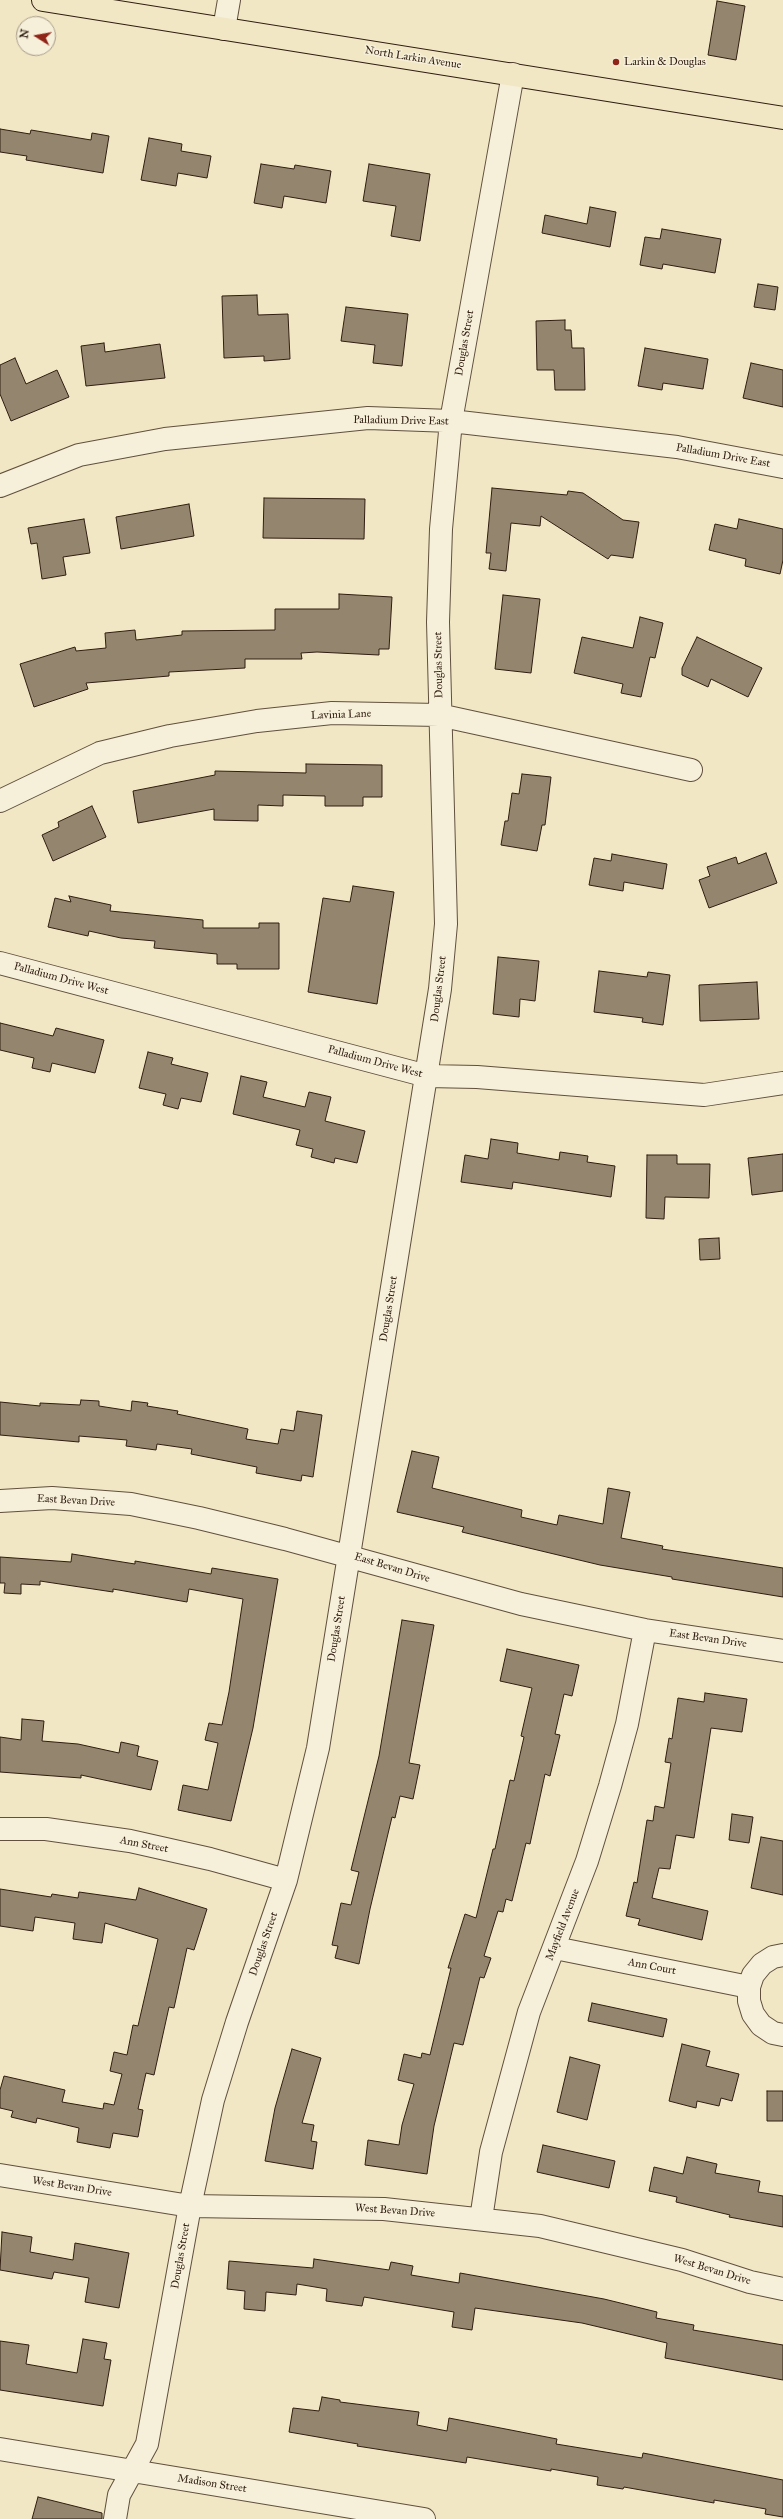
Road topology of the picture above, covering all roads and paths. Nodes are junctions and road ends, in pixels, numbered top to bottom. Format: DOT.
graph roads {
  1 [pos="43,0"];
  2 [pos="229,0"];
  3 [pos="224,28"];
  4 [pos="513,74"];
  5 [pos="783,118"];
  6 [pos="451,421"];
  7 [pos="783,467"];
  8 [pos="0,486"];
  9 [pos="439,715"];
  10 [pos="691,770"];
  11 [pos="0,801"];
  12 [pos="0,963"];
  13 [pos="427,1076"];
  14 [pos="783,1083"];
  15 [pos="0,1501"];
  16 [pos="349,1555"];
  17 [pos="645,1630"];
  18 [pos="783,1651"];
  19 [pos="0,1829"];
  20 [pos="286,1880"];
  21 [pos="555,1948"];
  22 [pos="783,1955"];
  23 [pos="749,1987"];
  24 [pos="783,2035"];
  25 [pos="0,2175"];
  26 [pos="190,2206"];
  27 [pos="481,2219"];
  28 [pos="783,2290"];
  29 [pos="0,2449"];
  30 [pos="134,2470"];
  31 [pos="115,2519"];
  32 [pos="420,2519"];
  1 -- 3 [label="main road, North Larkin Avenue"];
  2 -- 3 [label="street"];
  3 -- 4 [label="main road, North Larkin Avenue"];
  4 -- 5 [label="main road, North Larkin Avenue"];
  4 -- 6 [label="street, Douglas Street"];
  6 -- 7 [label="street, Palladium Drive East"];
  6 -- 8 [label="street, Palladium Drive East"];
  6 -- 9 [label="street, Douglas Street"];
  9 -- 10 [label="street, Lavinia Lane"];
  9 -- 11 [label="street, Lavinia Lane"];
  9 -- 13 [label="street, Douglas Street"];
  12 -- 13 [label="street, Palladium Drive West"];
  13 -- 14 [label="street, Palladium Drive West"];
  13 -- 16 [label="street, Douglas Street"];
  15 -- 16 [label="street, East Bevan Drive"];
  16 -- 17 [label="street, East Bevan Drive"];
  16 -- 20 [label="street, Douglas Street"];
  17 -- 18 [label="street, East Bevan Drive"];
  17 -- 21 [label="street, Mayfield Avenue"];
  19 -- 20 [label="street, Ann Street"];
  20 -- 26 [label="street, Douglas Street"];
  21 -- 23 [label="street, Ann Court"];
  21 -- 27 [label="street, Mayfield Avenue"];
  22 -- 23 [label="street"];
  23 -- 24 [label="street"];
  25 -- 26 [label="street, West Bevan Drive"];
  26 -- 27 [label="street, West Bevan Drive"];
  26 -- 30 [label="street, Douglas Street"];
  27 -- 28 [label="street, West Bevan Drive"];
  29 -- 30 [label="street, Madison Street"];
  30 -- 31 [label="street, Douglas Street"];
  30 -- 32 [label="street, Madison Street"];
}
